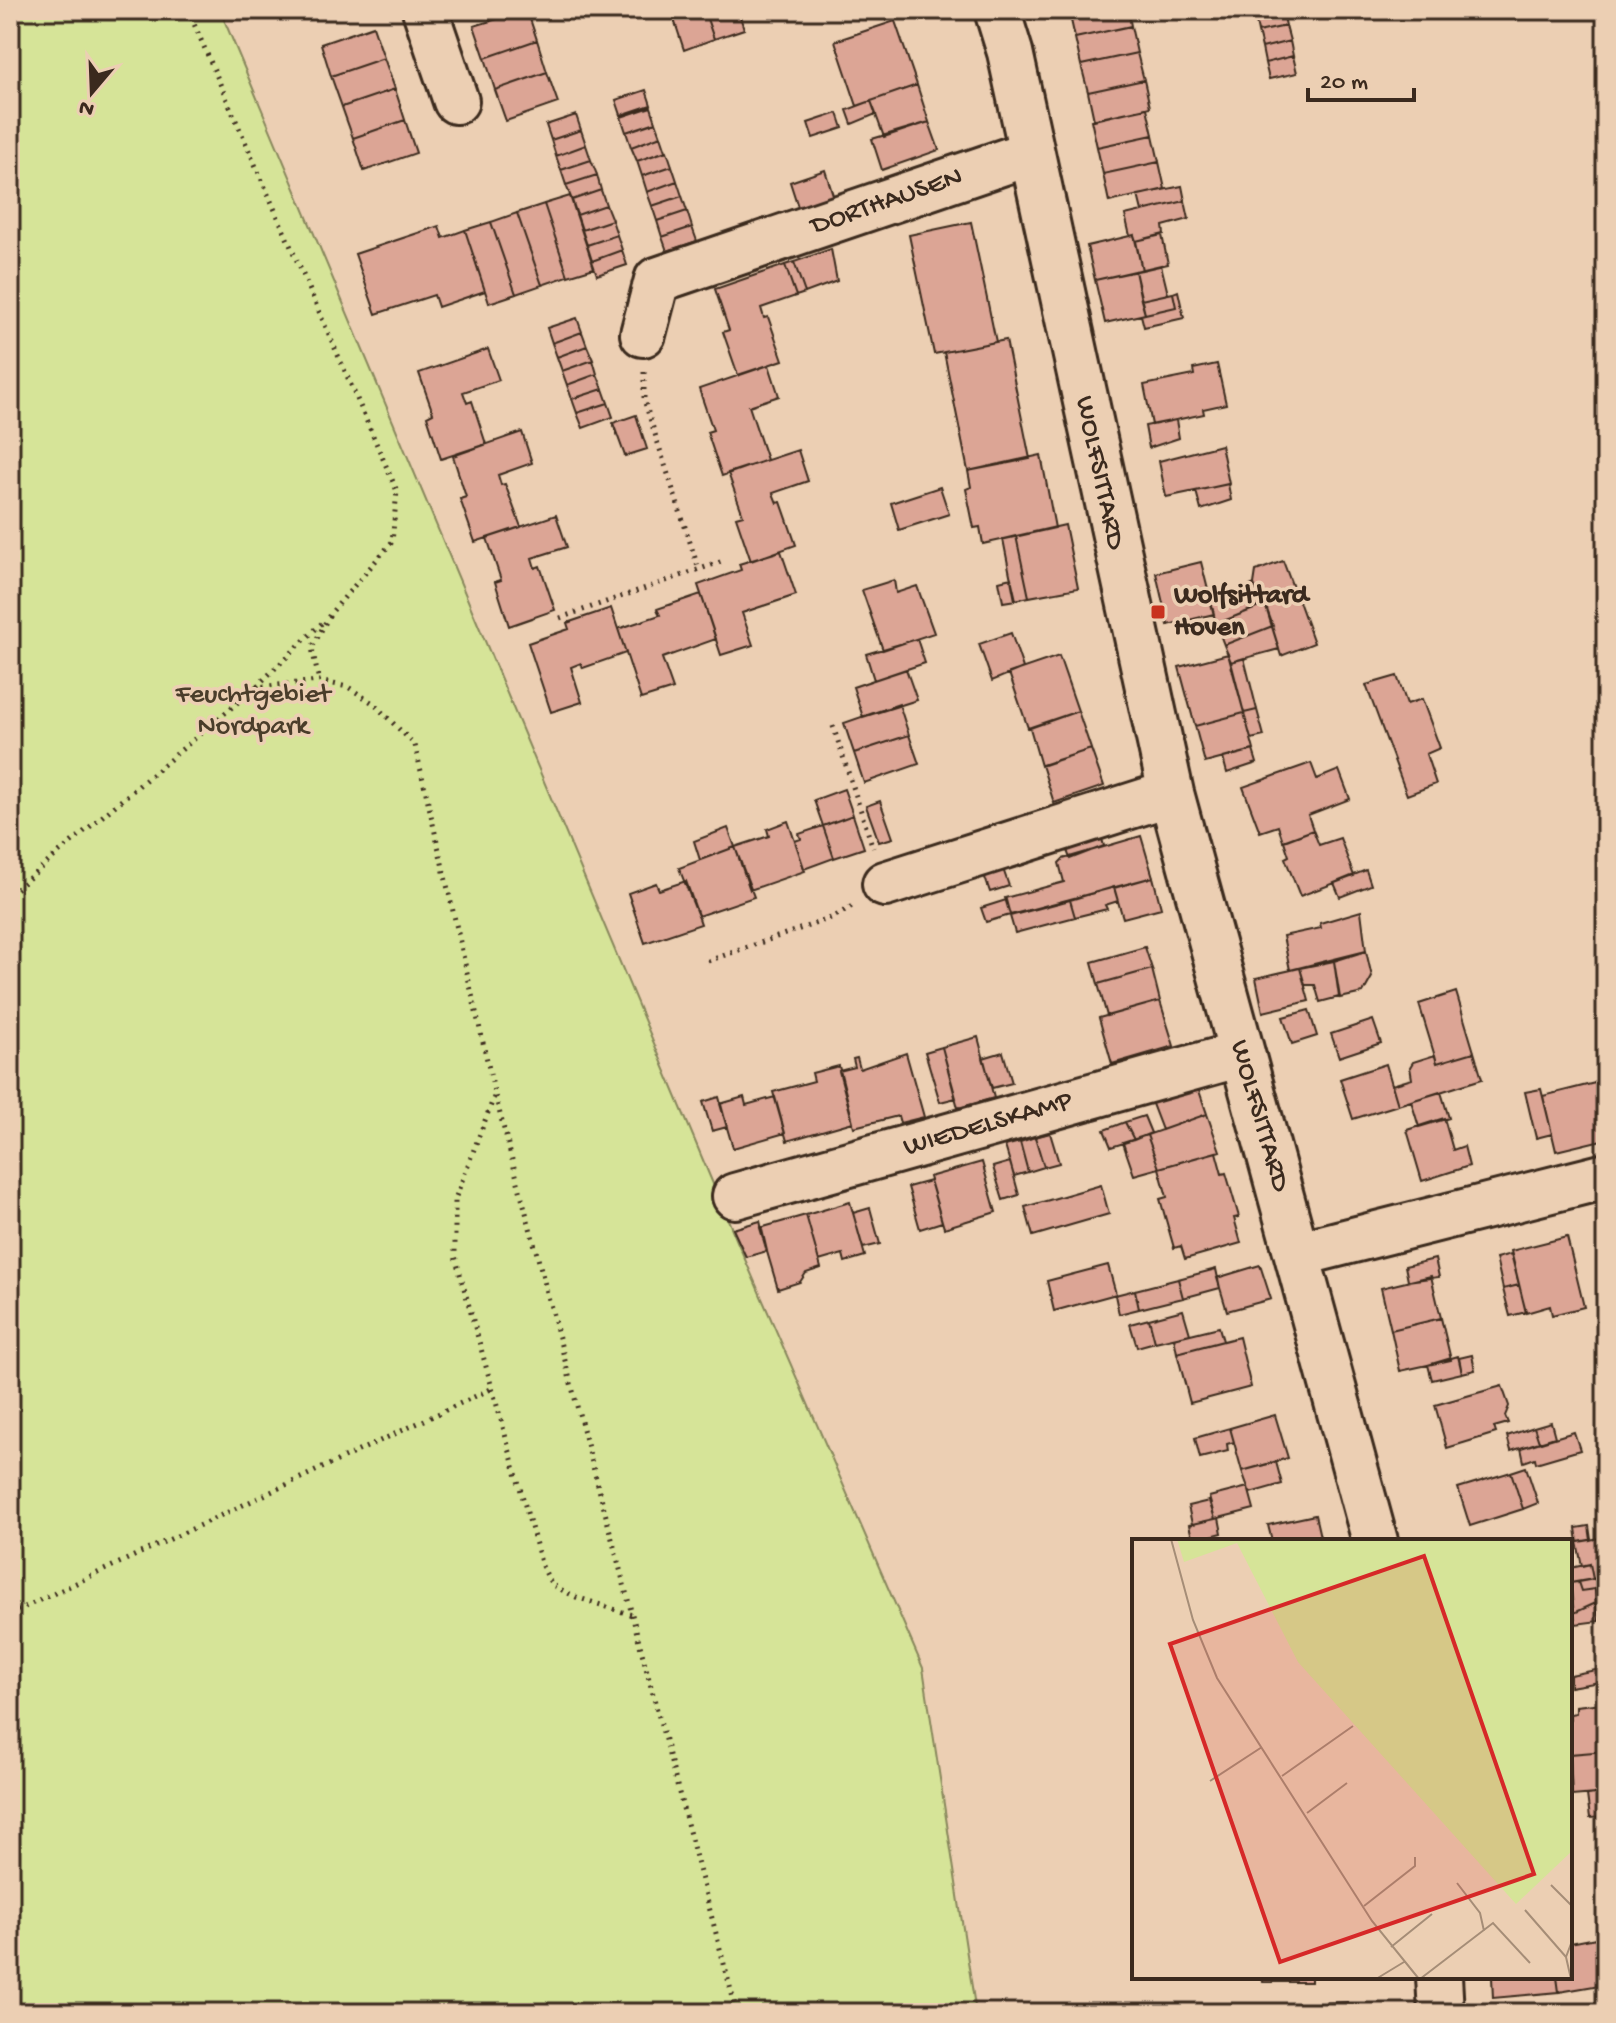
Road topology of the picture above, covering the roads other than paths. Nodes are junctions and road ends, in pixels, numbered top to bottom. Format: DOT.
graph roads {
  1 [pos="425,10"];
  2 [pos="997,10"];
  3 [pos="456,101"];
  4 [pos="1030,153"];
  5 [pos="643,334"];
  6 [pos="1171,793"];
  7 [pos="885,884"];
  8 [pos="1241,1054"];
  9 [pos="1606,1176"];
  10 [pos="735,1196"];
  11 [pos="1298,1254"];
  12 [pos="1374,1539"];
  13 [pos="1439,1979"];
  14 [pos="1441,2013"];
  1 -- 3 [label="street"];
  2 -- 4 [label="street"];
  4 -- 5 [label="street, DORTHAUSEN"];
  4 -- 6 [label="street, WOLFSITTARD"];
  6 -- 7 [label="street"];
  6 -- 8 [label="street, WOLFSITTARD"];
  8 -- 10 [label="street, WIEDELSKAMP"];
  8 -- 11 [label="street, WOLFSITTARD"];
  9 -- 11 [label="street"];
  11 -- 12 [label="street, WOLFSITTARD"];
  13 -- 14 [label="street"];
}
